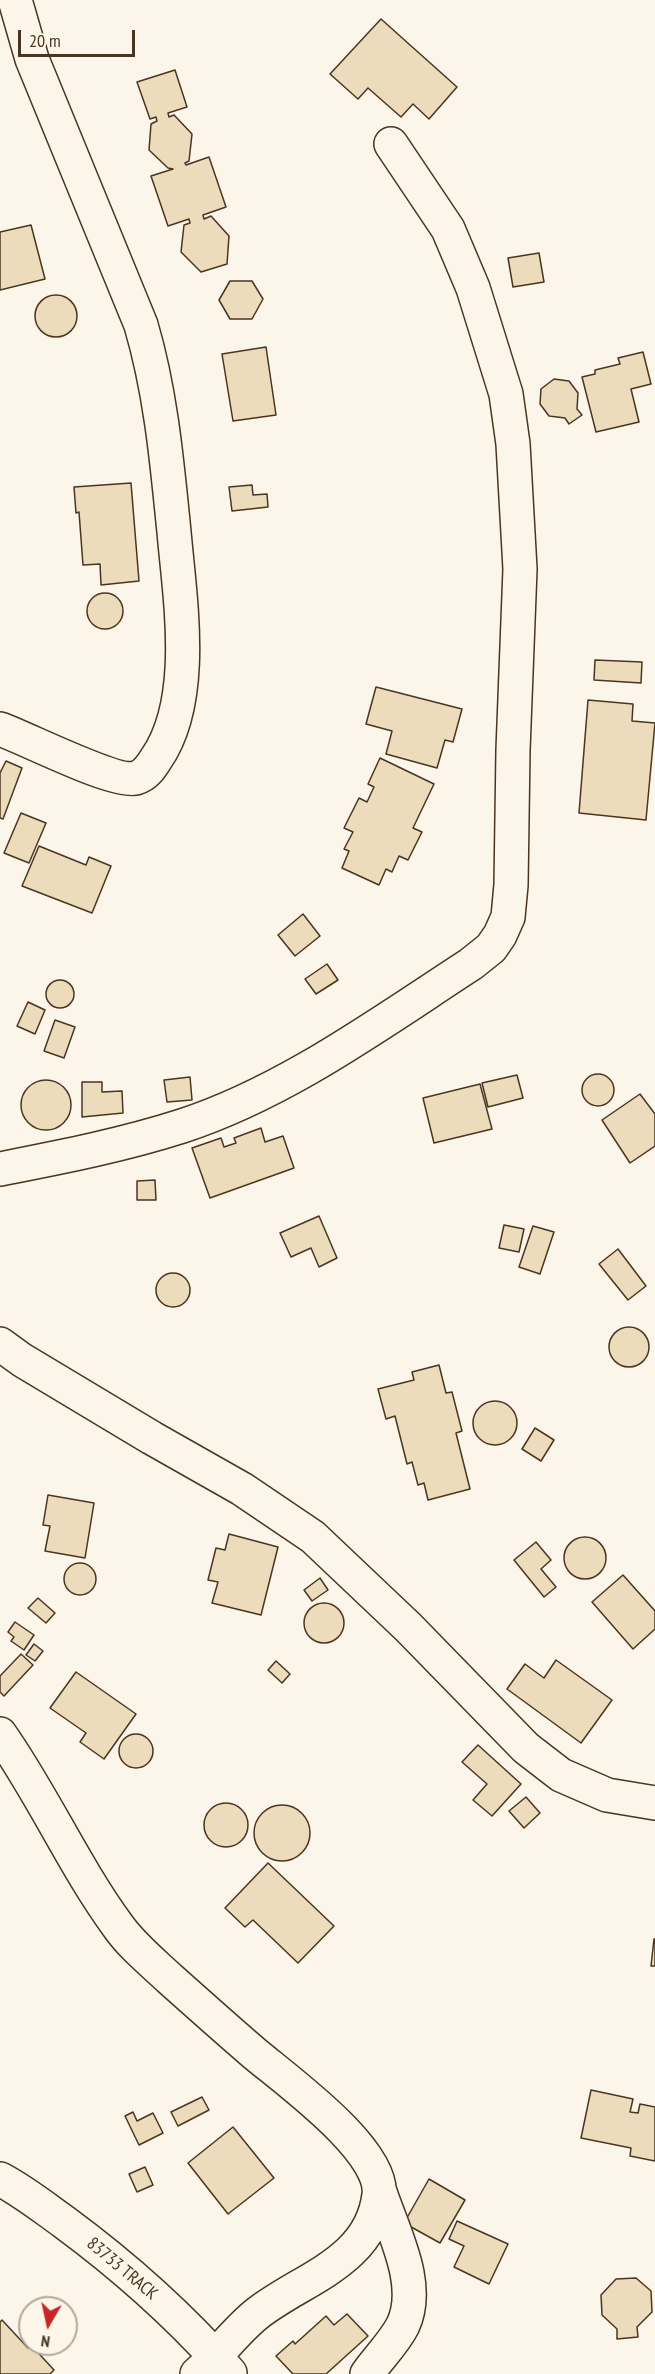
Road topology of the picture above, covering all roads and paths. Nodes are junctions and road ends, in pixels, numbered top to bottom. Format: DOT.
graph roads {
  1 [pos="15,0"];
  2 [pos="391,144"];
  3 [pos="0,729"];
  4 [pos="0,1169"];
  5 [pos="0,1344"];
  6 [pos="0,1734"];
  7 [pos="655,1803"];
  8 [pos="0,2179"];
  9 [pos="380,2192"];
  10 [pos="215,2368"];
  11 [pos="367,2374"];
  1 -- 3 [label="street"];
  2 -- 4 [label="street"];
  5 -- 7 [label="street"];
  6 -- 9 [label="street"];
  8 -- 10 [label="street, 83733 TRACK"];
  9 -- 10 [label="street"];
  9 -- 11 [label="street"];
}
